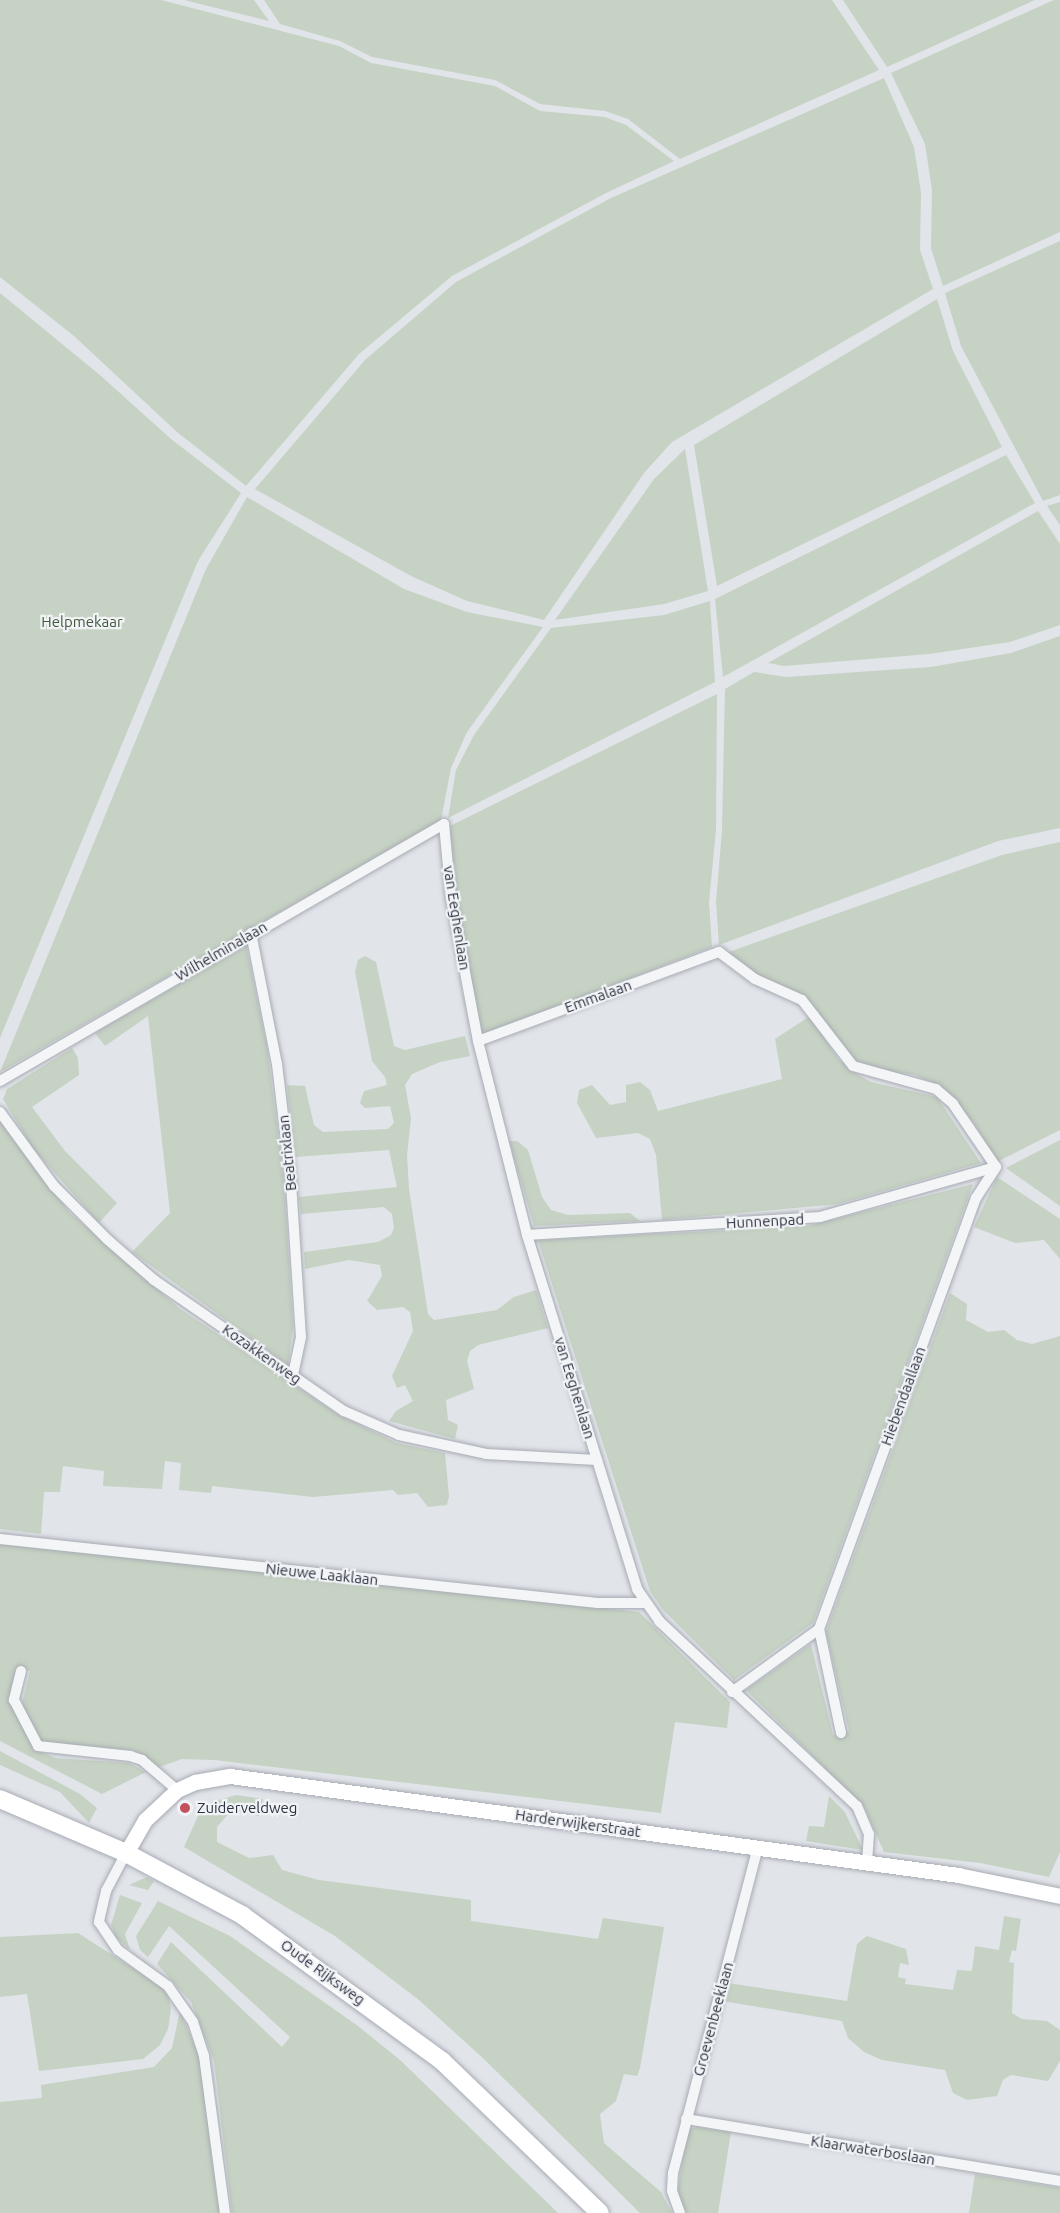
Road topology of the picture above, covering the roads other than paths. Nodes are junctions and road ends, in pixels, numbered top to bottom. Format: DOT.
graph roads {
  1 [pos="444,824"];
  2 [pos="251,933"];
  3 [pos="478,1041"];
  4 [pos="0,1081"];
  5 [pos="0,1112"];
  6 [pos="996,1167"];
  7 [pos="527,1235"];
  8 [pos="293,1375"];
  9 [pos="597,1460"];
  10 [pos="0,1539"];
  11 [pos="644,1603"];
  12 [pos="819,1629"];
  13 [pos="21,1671"];
  14 [pos="732,1692"];
  15 [pos="841,1733"];
  16 [pos="177,1790"];
  17 [pos="0,1799"];
  18 [pos="758,1847"];
  19 [pos="126,1853"];
  20 [pos="867,1864"];
  21 [pos="1060,1896"];
  22 [pos="686,2120"];
  23 [pos="1060,2181"];
  24 [pos="225,2213"];
  25 [pos="600,2213"];
  26 [pos="680,2213"];
  1 -- 2 [label="street, Wilhelminalaan"];
  1 -- 3 [label="street, van Eeghenlaan"];
  2 -- 4 [label="street, Wilhelminalaan"];
  2 -- 8 [label="street, Beatrixlaan"];
  3 -- 6 [label="street, Emmalaan"];
  3 -- 7 [label="street, van Eeghenlaan"];
  5 -- 8 [label="street, Kozakkenweg"];
  6 -- 7 [label="street, Hunnenpad"];
  6 -- 12 [label="street, Hiebendaallaan"];
  7 -- 9 [label="street, van Eeghenlaan"];
  8 -- 9 [label="street, Kozakkenweg"];
  9 -- 11 [label="street, van Eeghenlaan"];
  10 -- 11 [label="street, Nieuwe Laaklaan"];
  11 -- 14 [label="street, van Eeghenlaan"];
  12 -- 14 [label="street"];
  12 -- 15 [label="street"];
  13 -- 16 [label="street"];
  14 -- 20 [label="street, van Eeghenlaan"];
  16 -- 18 [label="main road, Harderwijkerstraat"];
  16 -- 19 [label="main road, Harderwijkerstraat"];
  17 -- 19 [label="main road, Oude Rijksweg"];
  18 -- 20 [label="main road, Harderwijkerstraat"];
  18 -- 22 [label="street, Groevenbeeklaan"];
  19 -- 24 [label="street"];
  19 -- 25 [label="main road, Oude Rijksweg"];
  20 -- 21 [label="main road, Harderwijkerstraat"];
  22 -- 23 [label="street, Klaarwaterboslaan"];
  22 -- 26 [label="street, Groevenbeeklaan"];
}
